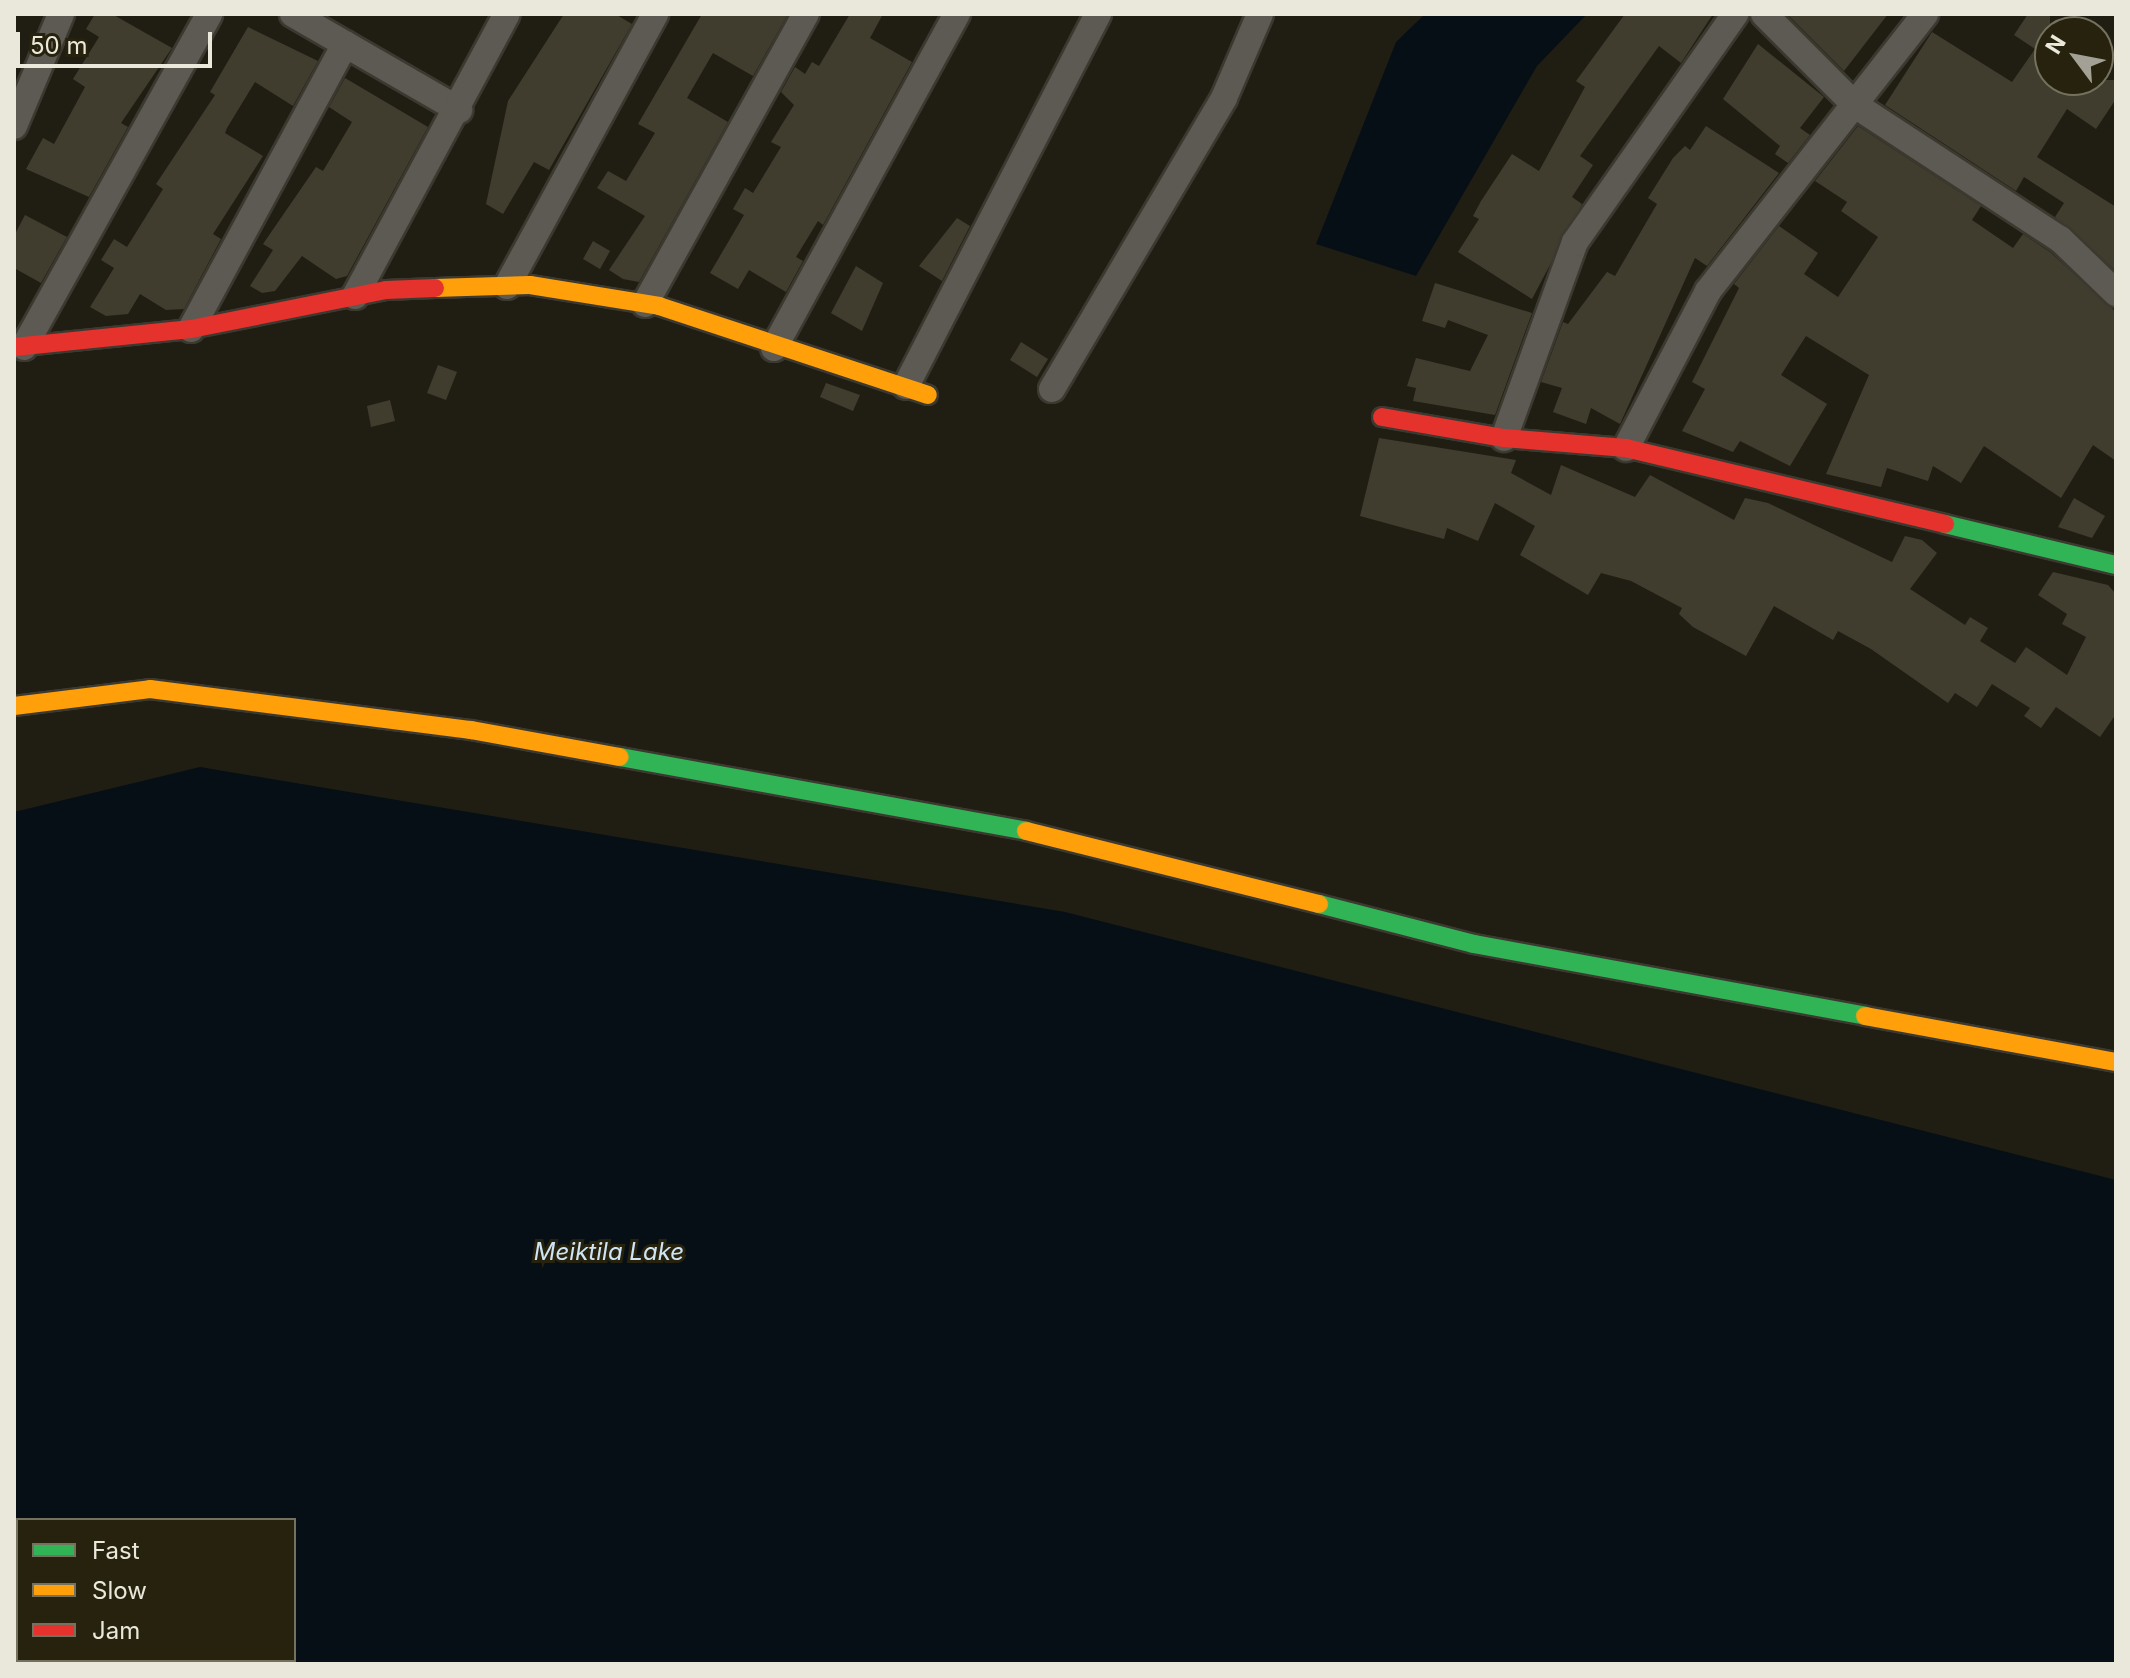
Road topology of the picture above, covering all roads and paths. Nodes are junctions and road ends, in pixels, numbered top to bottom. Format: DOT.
graph roads {
  1 [pos="61,14"];
  2 [pos="209,14"];
  3 [pos="293,14"];
  4 [pos="507,14"];
  5 [pos="655,14"];
  6 [pos="806,14"];
  7 [pos="957,14"];
  8 [pos="1098,14"];
  9 [pos="1260,14"];
  10 [pos="1735,14"];
  11 [pos="1764,14"];
  12 [pos="1925,14"];
  13 [pos="345,44"];
  14 [pos="1855,105"];
  15 [pos="459,110"];
  16 [pos="14,126"];
  17 [pos="507,286"];
  18 [pos="2116,293"];
  19 [pos="355,296"];
  20 [pos="645,304"];
  21 [pos="191,329"];
  22 [pos="19,347"];
  23 [pos="774,348"];
  24 [pos="1052,389"];
  25 [pos="917,390"];
  26 [pos="1382,417"];
  27 [pos="1504,438"];
  28 [pos="1626,448"];
  29 [pos="2116,565"];
  30 [pos="14,706"];
  31 [pos="2116,1062"];
  1 -- 16 [label="street"];
  2 -- 22 [label="street"];
  3 -- 13 [label="street"];
  4 -- 15 [label="street"];
  5 -- 17 [label="street"];
  6 -- 20 [label="street"];
  7 -- 23 [label="street"];
  8 -- 25 [label="street"];
  9 -- 24 [label="street"];
  10 -- 27 [label="street"];
  11 -- 14 [label="street"];
  12 -- 14 [label="street"];
  13 -- 15 [label="street"];
  13 -- 21 [label="street"];
  14 -- 18 [label="street"];
  14 -- 28 [label="street"];
  15 -- 19 [label="street"];
  17 -- 19 [label="main road"];
  17 -- 20 [label="main road"];
  19 -- 21 [label="main road"];
  20 -- 23 [label="main road"];
  21 -- 22 [label="main road"];
  23 -- 25 [label="main road"];
  26 -- 27 [label="main road"];
  27 -- 28 [label="main road"];
  28 -- 29 [label="main road"];
  30 -- 31 [label="main road"];
}
